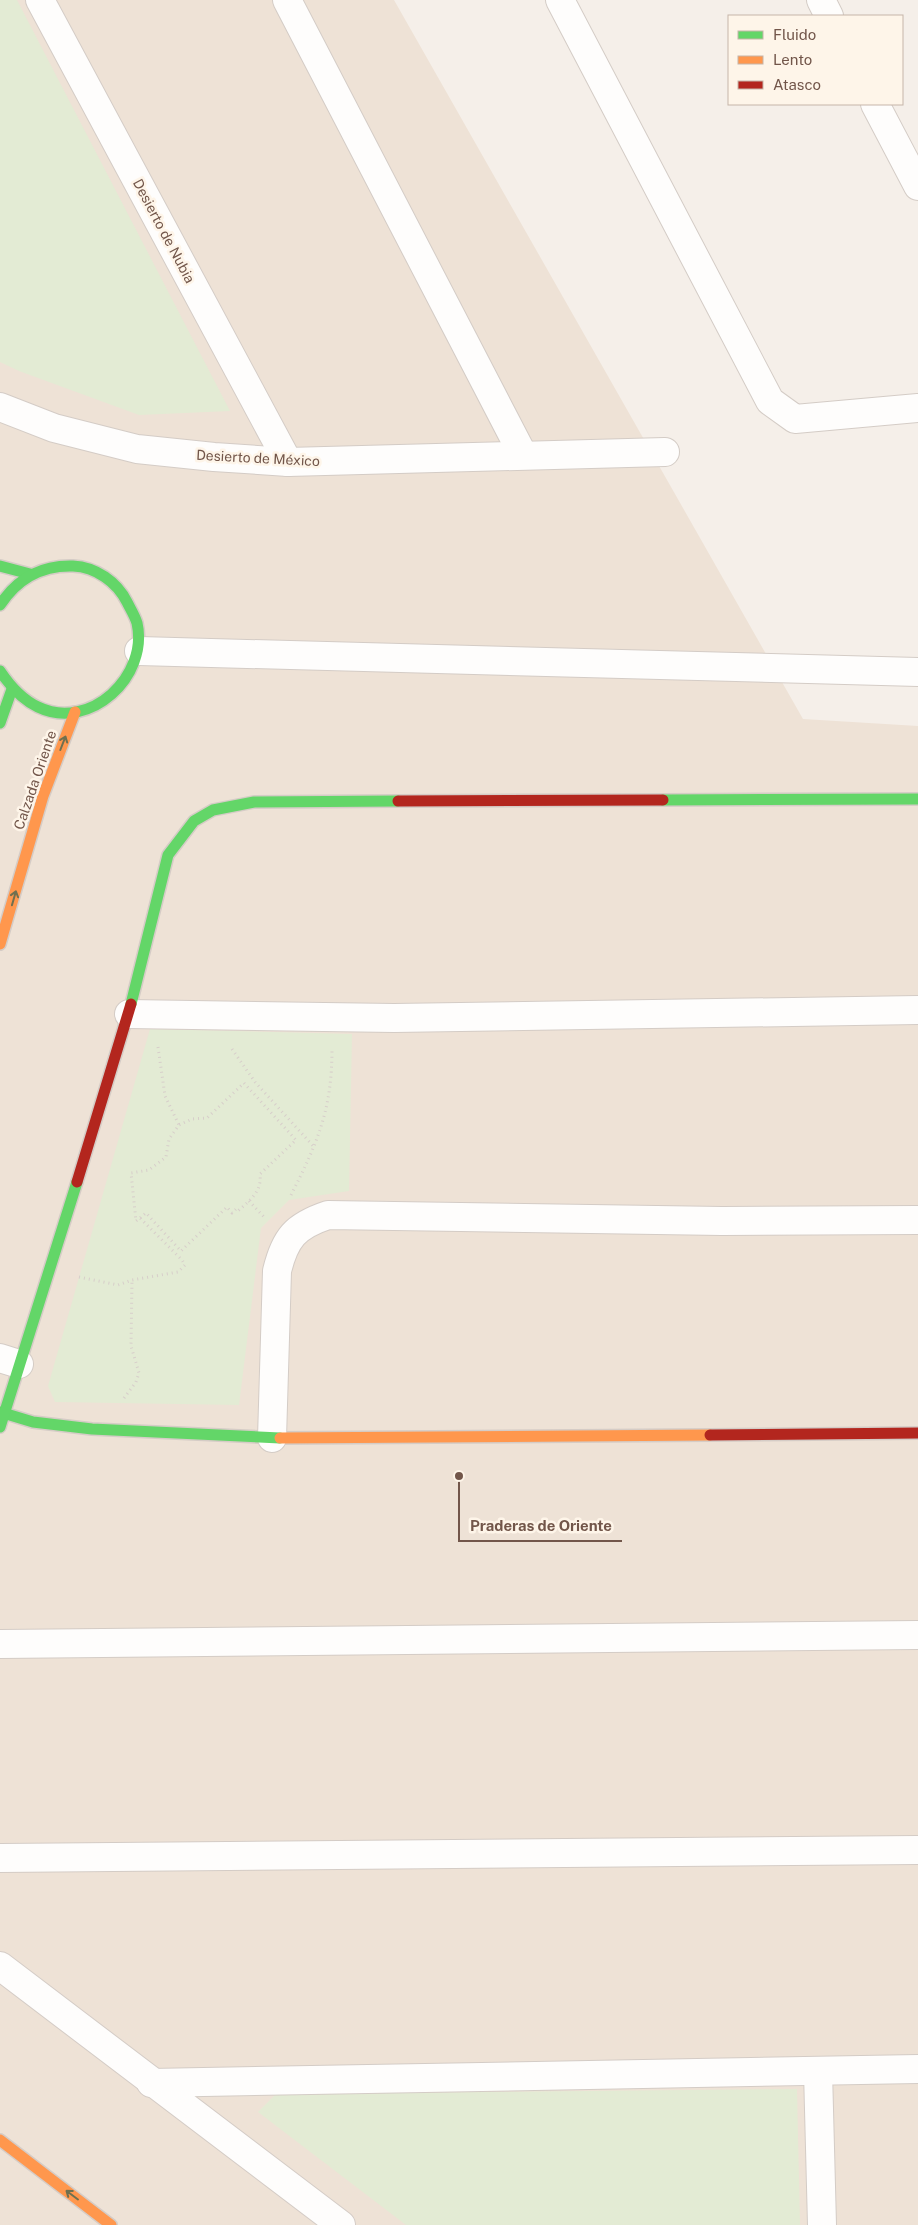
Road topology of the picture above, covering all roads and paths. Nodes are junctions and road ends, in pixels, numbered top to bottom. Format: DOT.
graph roads {
  1 [pos="40,0"];
  2 [pos="286,0"];
  3 [pos="560,0"];
  4 [pos="820,0"];
  5 [pos="828,15"];
  6 [pos="876,105"];
  7 [pos="917,184"];
  8 [pos="0,407"];
  9 [pos="918,408"];
  10 [pos="665,452"];
  11 [pos="523,454"];
  12 [pos="288,462"];
  13 [pos="0,566"];
  14 [pos="30,574"];
  15 [pos="0,604"];
  16 [pos="138,652"];
  17 [pos="0,671"];
  18 [pos="918,672"];
  19 [pos="12,689"];
  20 [pos="75,712"];
  21 [pos="0,723"];
  22 [pos="918,799"];
  23 [pos="0,944"];
  24 [pos="918,1010"];
  25 [pos="141,1014"];
  26 [pos="229,1043"];
  27 [pos="332,1046"];
  28 [pos="179,1125"];
  29 [pos="315,1148"];
  30 [pos="249,1201"];
  31 [pos="284,1202"];
  32 [pos="272,1213"];
  33 [pos="140,1218"];
  34 [pos="918,1220"];
  35 [pos="74,1276"];
  36 [pos="132,1280"];
  37 [pos="9,1361"];
  38 [pos="118,1406"];
  39 [pos="2,1413"];
  40 [pos="0,1426"];
  41 [pos="918,1433"];
  42 [pos="272,1438"];
  43 [pos="918,1635"];
  44 [pos="0,1644"];
  45 [pos="918,1850"];
  46 [pos="0,1858"];
  47 [pos="0,1966"];
  48 [pos="918,2069"];
  49 [pos="818,2071"];
  50 [pos="151,2083"];
  51 [pos="0,2140"];
  52 [pos="111,2225"];
  53 [pos="341,2225"];
  54 [pos="822,2225"];
  1 -- 12 [label="street, Desierto de Nubia"];
  2 -- 11 [label="street"];
  3 -- 9 [label="street"];
  4 -- 5 [label="street"];
  6 -- 7 [label="street"];
  8 -- 12 [label="street, Desierto de México"];
  10 -- 11 [label="street, Desierto de México"];
  11 -- 12 [label="street, Desierto de México"];
  13 -- 14 [label="street"];
  14 -- 15 [label="street"];
  14 -- 16 [label="street"];
  16 -- 18 [label="street"];
  16 -- 20 [label="street"];
  17 -- 19 [label="street"];
  19 -- 20 [label="street"];
  19 -- 21 [label="street"];
  23 -- 20 [label="street, Calzada Oriente, one-way"];
  22 -- 25 [label="street"];
  24 -- 25 [label="street"];
  25 -- 28 [label="path"];
  25 -- 37 [label="street"];
  26 -- 29 [label="path"];
  27 -- 29 [label="path"];
  28 -- 30 [label="path"];
  28 -- 33 [label="path"];
  29 -- 31 [label="path"];
  30 -- 32 [label="path"];
  30 -- 33 [label="path"];
  33 -- 36 [label="path"];
  34 -- 42 [label="street"];
  35 -- 36 [label="path"];
  36 -- 38 [label="path"];
  37 -- 39 [label="street"];
  39 -- 40 [label="street"];
  39 -- 42 [label="street"];
  41 -- 42 [label="street"];
  43 -- 44 [label="street"];
  45 -- 46 [label="street"];
  47 -- 50 [label="street"];
  48 -- 49 [label="street"];
  49 -- 50 [label="street"];
  49 -- 54 [label="street"];
  50 -- 53 [label="street"];
  52 -- 51 [label="street, one-way"];
}
